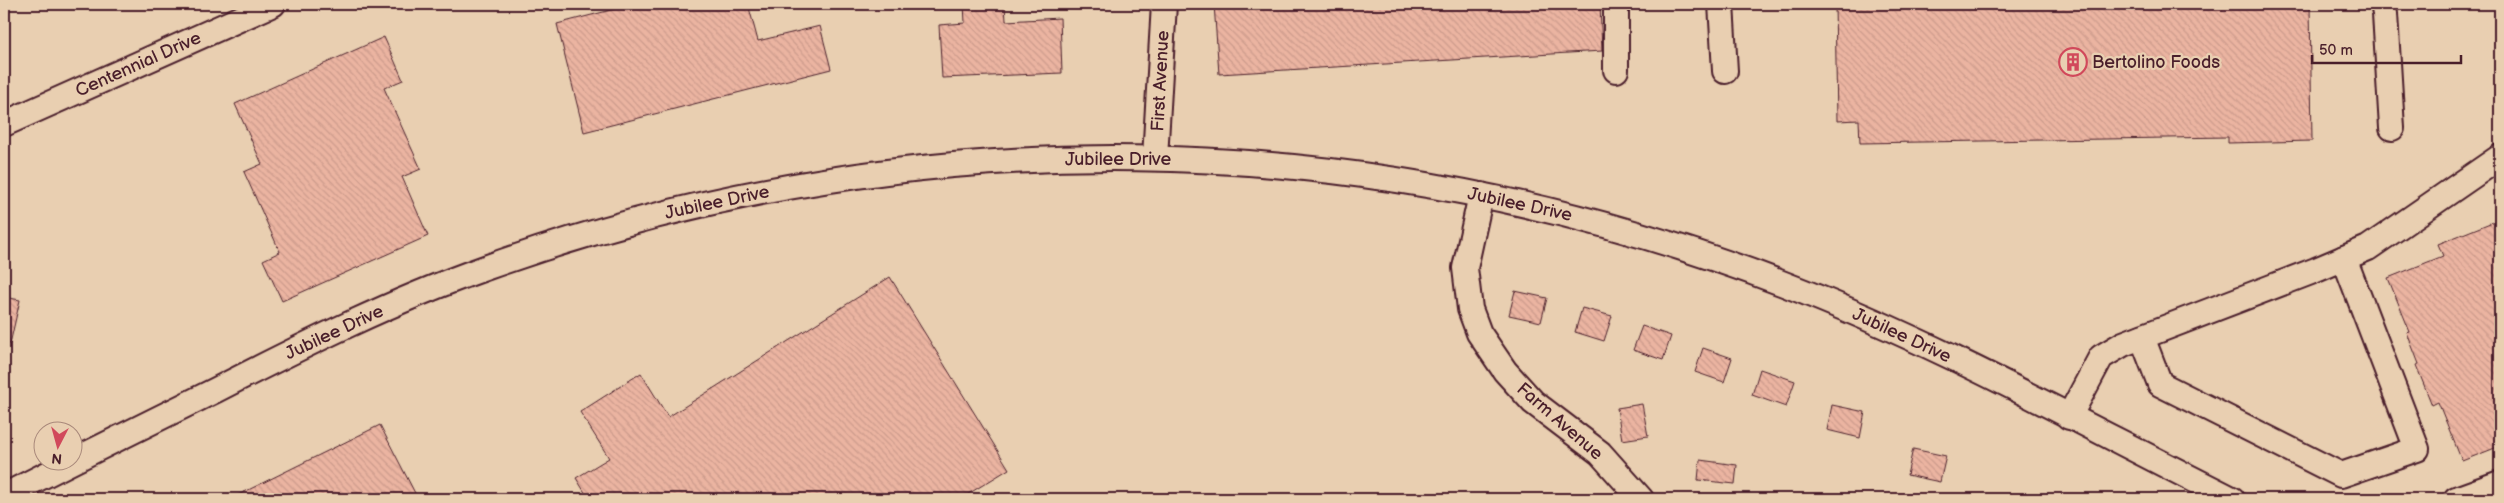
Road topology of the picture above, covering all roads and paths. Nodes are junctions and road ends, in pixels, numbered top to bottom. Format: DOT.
graph roads {
  1 [pos="273,4"];
  2 [pos="1164,4"];
  3 [pos="1616,4"];
  4 [pos="1721,4"];
  5 [pos="2383,4"];
  6 [pos="1616,70"];
  7 [pos="1725,71"];
  8 [pos="4,124"];
  9 [pos="2392,128"];
  10 [pos="2500,157"];
  11 [pos="1155,158"];
  12 [pos="1481,195"];
  13 [pos="2344,258"];
  14 [pos="2142,337"];
  15 [pos="2069,417"];
  16 [pos="2500,483"];
  17 [pos="4,496"];
  18 [pos="1641,499"];
  19 [pos="2232,499"];
  20 [pos="2456,499"];
  1 -- 8 [label="street, Centennial Drive"];
  2 -- 11 [label="street, First Avenue"];
  3 -- 6 [label="street"];
  4 -- 7 [label="street"];
  5 -- 9 [label="street"];
  10 -- 13 [label="street"];
  11 -- 12 [label="street, Jubilee Drive"];
  11 -- 17 [label="street, Jubilee Drive"];
  12 -- 15 [label="street, Jubilee Drive"];
  12 -- 18 [label="street, Farm Avenue"];
  13 -- 14 [label="street"];
  13 -- 14 [label="street"];
  14 -- 15 [label="street"];
  15 -- 19 [label="street, Jubilee Drive"];
  16 -- 20 [label="street"];
}
